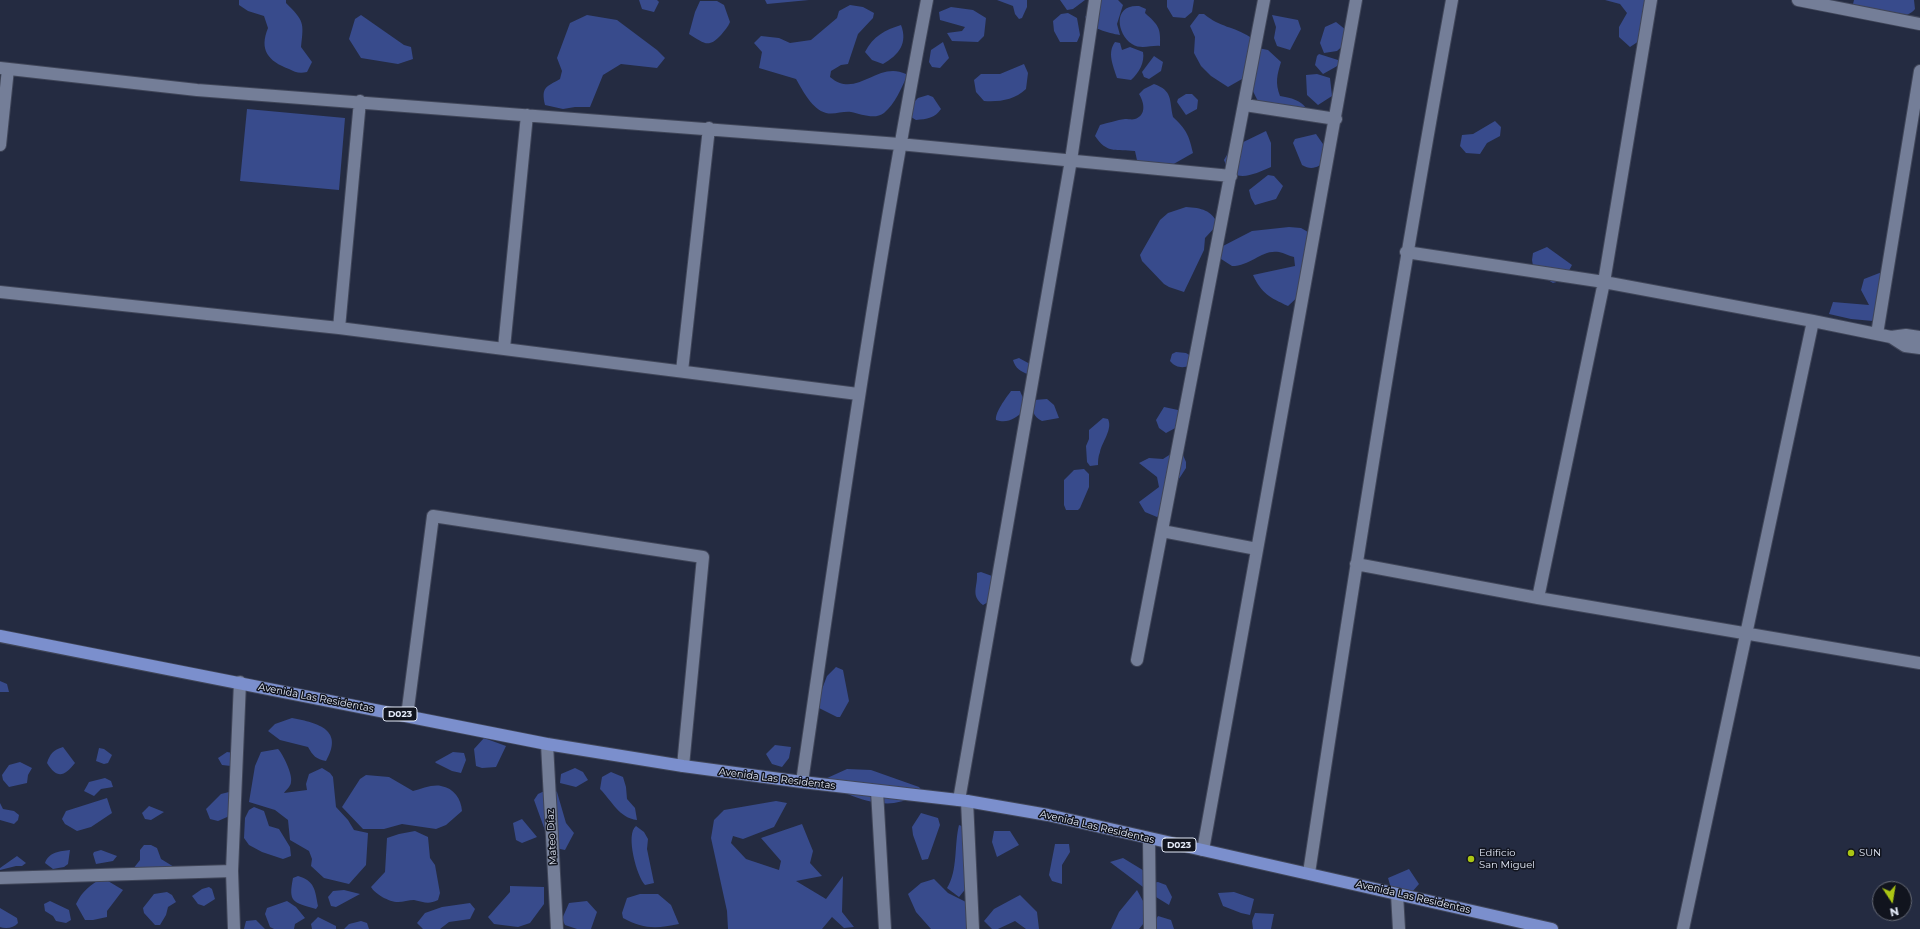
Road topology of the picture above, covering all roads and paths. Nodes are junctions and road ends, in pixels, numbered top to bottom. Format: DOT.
graph roads {
  1 [pos="926,0"];
  2 [pos="1095,0"];
  3 [pos="1264,0"];
  4 [pos="1356,0"];
  5 [pos="1452,0"];
  6 [pos="1651,0"];
  7 [pos="1798,0"];
  8 [pos="1920,24"];
  9 [pos="4,69"];
  10 [pos="1920,71"];
  11 [pos="360,101"];
  12 [pos="1245,105"];
  13 [pos="527,115"];
  14 [pos="1336,119"];
  15 [pos="709,128"];
  16 [pos="899,144"];
  17 [pos="0,145"];
  18 [pos="1071,160"];
  19 [pos="1231,176"];
  20 [pos="1406,252"];
  21 [pos="1604,282"];
  22 [pos="0,292"];
  23 [pos="1813,321"];
  24 [pos="339,328"];
  25 [pos="1877,334"];
  26 [pos="1891,337"];
  27 [pos="1920,337"];
  28 [pos="504,348"];
  29 [pos="1920,348"];
  30 [pos="682,371"];
  31 [pos="858,394"];
  32 [pos="1162,530"];
  33 [pos="1257,548"];
  34 [pos="1356,564"];
  35 [pos="1538,598"];
  36 [pos="1746,632"];
  37 [pos="0,636"];
  38 [pos="1137,660"];
  39 [pos="1920,663"];
  40 [pos="240,682"];
  41 [pos="407,716"];
  42 [pos="546,744"];
  43 [pos="683,766"];
  44 [pos="802,782"];
  45 [pos="878,791"];
  46 [pos="963,801"];
  47 [pos="1149,839"];
  48 [pos="1203,850"];
  49 [pos="232,871"];
  50 [pos="1309,873"];
  51 [pos="0,878"];
  52 [pos="1398,894"];
  53 [pos="234,929"];
  54 [pos="557,929"];
  55 [pos="885,929"];
  56 [pos="973,929"];
  57 [pos="1150,929"];
  58 [pos="1399,929"];
  59 [pos="1552,929"];
  60 [pos="1683,929"];
  1 -- 16 [label="street"];
  2 -- 18 [label="street"];
  3 -- 12 [label="street"];
  4 -- 14 [label="street"];
  5 -- 20 [label="street"];
  6 -- 21 [label="street"];
  7 -- 8 [label="street"];
  9 -- 11 [label="street"];
  9 -- 17 [label="street"];
  10 -- 25 [label="street"];
  11 -- 13 [label="street"];
  11 -- 24 [label="street"];
  12 -- 14 [label="street"];
  12 -- 19 [label="street"];
  13 -- 15 [label="street"];
  13 -- 28 [label="street"];
  14 -- 33 [label="street"];
  15 -- 16 [label="street"];
  15 -- 30 [label="street"];
  16 -- 18 [label="street"];
  16 -- 31 [label="street"];
  18 -- 19 [label="street"];
  18 -- 46 [label="street"];
  19 -- 32 [label="street"];
  20 -- 21 [label="street"];
  20 -- 34 [label="street"];
  21 -- 23 [label="street"];
  21 -- 35 [label="street"];
  22 -- 24 [label="street"];
  23 -- 25 [label="street"];
  23 -- 36 [label="street"];
  24 -- 28 [label="street"];
  25 -- 26 [label="street"];
  26 -- 27 [label="street"];
  26 -- 29 [label="street"];
  28 -- 30 [label="street"];
  30 -- 31 [label="street"];
  31 -- 44 [label="street"];
  32 -- 33 [label="street"];
  32 -- 38 [label="street"];
  33 -- 48 [label="street"];
  34 -- 35 [label="street"];
  34 -- 50 [label="street"];
  35 -- 36 [label="street"];
  36 -- 39 [label="street"];
  36 -- 60 [label="street"];
  37 -- 40 [label="main road, Avenida Las Residentas / D023"];
  40 -- 41 [label="main road, Avenida Las Residentas / D023"];
  40 -- 49 [label="street"];
  41 -- 42 [label="main road, Avenida Las Residentas / D023"];
  41 -- 43 [label="street"];
  42 -- 43 [label="main road, Avenida Las Residentas / D023"];
  42 -- 54 [label="street, Mateo Díaz"];
  43 -- 44 [label="main road, Avenida Las Residentas / D023"];
  44 -- 45 [label="main road, Avenida Las Residentas / D023"];
  45 -- 46 [label="main road, Avenida Las Residentas / D023"];
  45 -- 55 [label="street"];
  46 -- 47 [label="main road, Avenida Las Residentas / D023"];
  46 -- 56 [label="street"];
  47 -- 48 [label="main road, Avenida Las Residentas / D023"];
  47 -- 57 [label="street"];
  48 -- 50 [label="main road, Avenida Las Residentas / D023"];
  49 -- 51 [label="street"];
  49 -- 53 [label="street"];
  50 -- 52 [label="main road, Avenida Las Residentas / D023"];
  52 -- 58 [label="street"];
  52 -- 59 [label="main road, Avenida Las Residentas / D023"];
}
